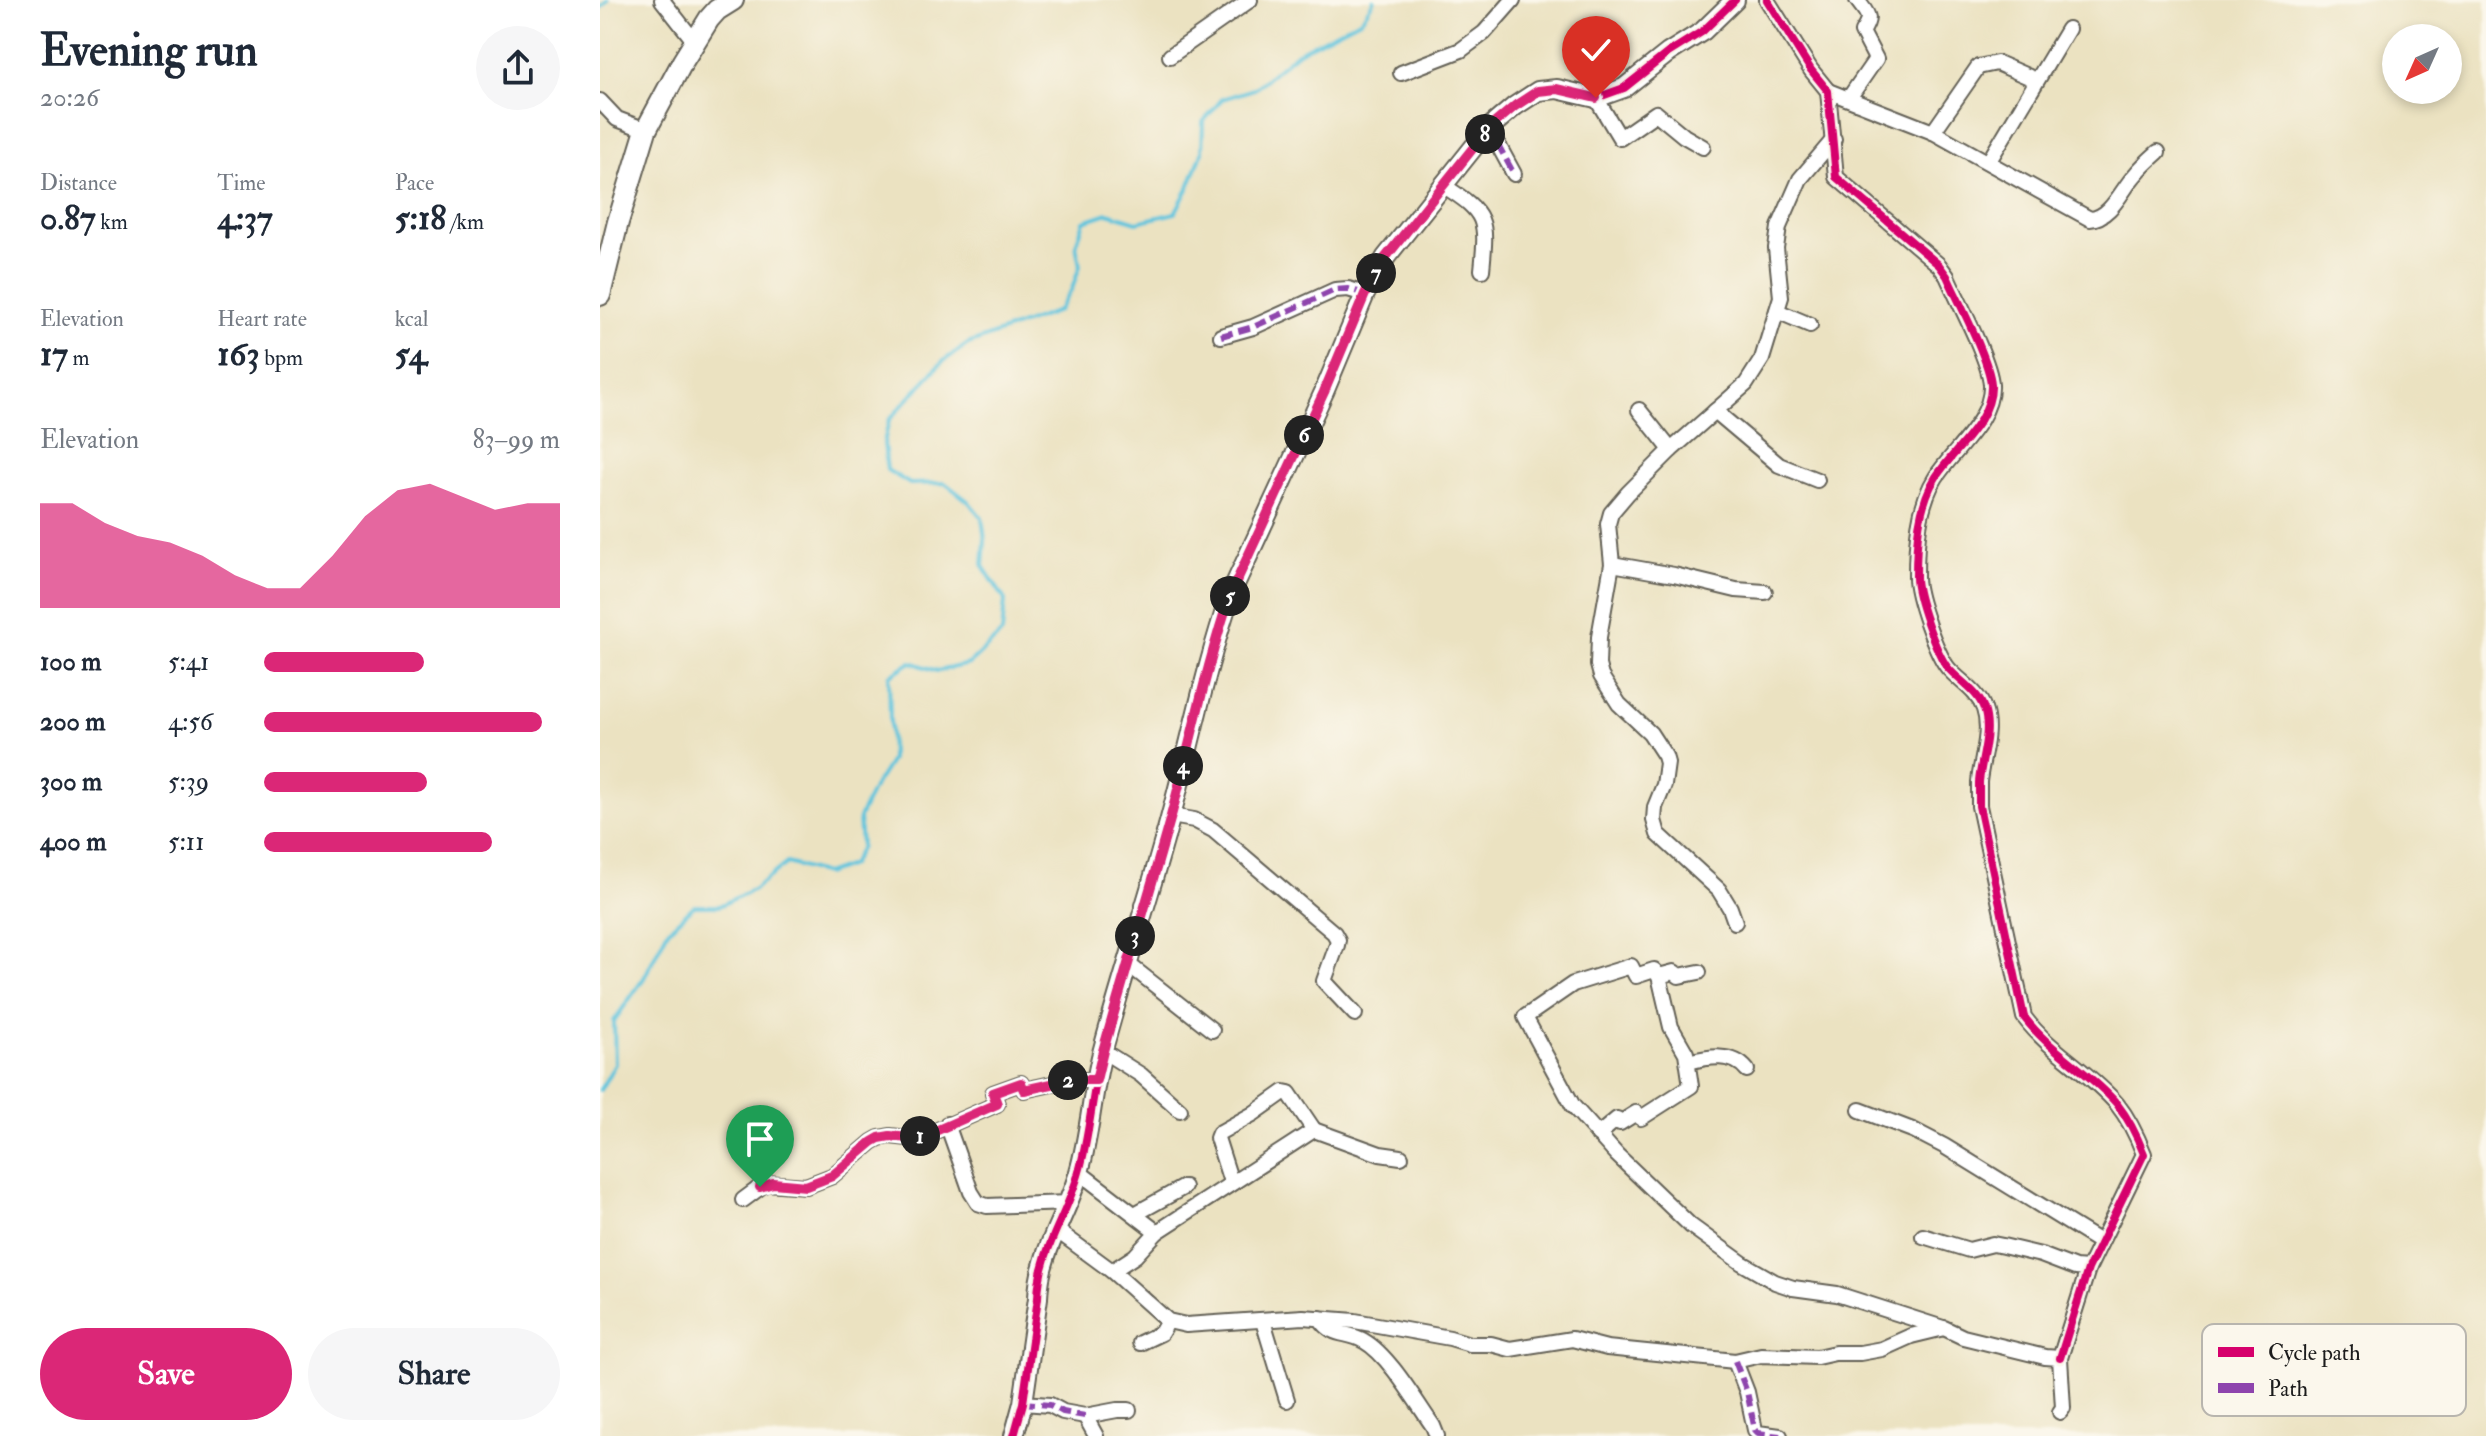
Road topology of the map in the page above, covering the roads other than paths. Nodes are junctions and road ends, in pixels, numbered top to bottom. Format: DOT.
graph roads {
  1 [pos="662,0"];
  2 [pos="733,0"];
  3 [pos="1250,0"];
  4 [pos="1513,0"];
  5 [pos="1767,0"];
  6 [pos="1857,0"];
  7 [pos="1733,1"];
  8 [pos="2068,29"];
  9 [pos="695,42"];
  10 [pos="1170,56"];
  11 [pos="1401,73"];
  12 [pos="2036,80"];
  13 [pos="1828,91"];
  14 [pos="1589,97"];
  15 [pos="1849,98"];
  16 [pos="600,101"];
  17 [pos="1489,128"];
  18 [pos="646,130"];
  19 [pos="1933,132"];
  20 [pos="1834,139"];
  21 [pos="1703,147"];
  22 [pos="2158,152"];
  23 [pos="1989,161"];
  24 [pos="1514,174"];
  25 [pos="1444,186"];
  26 [pos="1482,270"];
  27 [pos="1365,294"];
  28 [pos="600,295"];
  29 [pos="1777,311"];
  30 [pos="1810,325"];
  31 [pos="1221,336"];
  32 [pos="1639,410"];
  33 [pos="1715,411"];
  34 [pos="1671,450"];
  35 [pos="1817,480"];
  36 [pos="1612,564"];
  37 [pos="1765,592"];
  38 [pos="1171,816"];
  39 [pos="1735,922"];
  40 [pos="1128,964"];
  41 [pos="1699,972"];
  42 [pos="1659,976"];
  43 [pos="1355,1014"];
  44 [pos="1212,1030"];
  45 [pos="1103,1051"];
  46 [pos="1688,1062"];
  47 [pos="1747,1070"];
  48 [pos="1096,1080"];
  49 [pos="1180,1110"];
  50 [pos="1860,1110"];
  51 [pos="947,1124"];
  52 [pos="1314,1130"];
  53 [pos="1598,1135"];
  54 [pos="1401,1157"];
  55 [pos="1079,1172"];
  56 [pos="1231,1182"];
  57 [pos="1184,1187"];
  58 [pos="743,1200"];
  59 [pos="1068,1203"];
  60 [pos="1135,1214"];
  61 [pos="1055,1229"];
  62 [pos="1157,1232"];
  63 [pos="1923,1236"];
  64 [pos="2100,1242"];
  65 [pos="2088,1269"];
  66 [pos="1112,1271"];
  67 [pos="1320,1318"];
  68 [pos="1168,1321"];
  69 [pos="1263,1321"];
  70 [pos="1944,1328"];
  71 [pos="1140,1343"];
  72 [pos="2060,1358"];
  73 [pos="1735,1361"];
  74 [pos="1287,1400"];
  75 [pos="1023,1403"];
  76 [pos="1129,1410"];
  77 [pos="2060,1412"];
  78 [pos="1085,1416"];
  79 [pos="1014,1436"];
  80 [pos="1096,1436"];
  81 [pos="1437,1436"];
  82 [pos="1780,1436"];
  1 -- 9 [label="street"];
  2 -- 9 [label="main road"];
  3 -- 10 [label="street"];
  4 -- 11 [label="street"];
  5 -- 13 [label="street"];
  6 -- 15 [label="street"];
  7 -- 14 [label="street"];
  8 -- 12 [label="street"];
  9 -- 18 [label="main road"];
  12 -- 19 [label="street"];
  12 -- 23 [label="street"];
  13 -- 15 [label="street"];
  13 -- 20 [label="street"];
  14 -- 17 [label="street"];
  14 -- 21 [label="street"];
  15 -- 19 [label="street"];
  16 -- 18 [label="street"];
  17 -- 24 [label="street"];
  17 -- 25 [label="street"];
  18 -- 28 [label="main road"];
  19 -- 23 [label="street"];
  20 -- 29 [label="street"];
  20 -- 64 [label="street"];
  22 -- 23 [label="street"];
  25 -- 26 [label="street"];
  25 -- 27 [label="street"];
  27 -- 31 [label="street"];
  27 -- 38 [label="street"];
  29 -- 30 [label="street"];
  29 -- 33 [label="street"];
  32 -- 34 [label="street"];
  33 -- 34 [label="street"];
  33 -- 35 [label="street"];
  34 -- 36 [label="street"];
  36 -- 37 [label="street"];
  36 -- 39 [label="street"];
  38 -- 40 [label="street"];
  38 -- 43 [label="street"];
  40 -- 44 [label="street"];
  40 -- 45 [label="street"];
  41 -- 42 [label="street"];
  42 -- 46 [label="street"];
  42 -- 53 [label="street"];
  45 -- 48 [label="street"];
  45 -- 49 [label="street"];
  46 -- 47 [label="street"];
  46 -- 53 [label="street"];
  48 -- 51 [label="street"];
  48 -- 55 [label="street"];
  50 -- 64 [label="street"];
  51 -- 58 [label="street"];
  51 -- 59 [label="street"];
  52 -- 54 [label="street"];
  52 -- 56 [label="street"];
  52 -- 56 [label="street"];
  53 -- 70 [label="street"];
  55 -- 59 [label="street"];
  55 -- 60 [label="street"];
  56 -- 62 [label="street"];
  57 -- 60 [label="street"];
  59 -- 61 [label="street"];
  60 -- 62 [label="street"];
  61 -- 66 [label="street"];
  61 -- 75 [label="street"];
  62 -- 66 [label="street"];
  63 -- 65 [label="street"];
  64 -- 65 [label="street"];
  65 -- 72 [label="street"];
  66 -- 68 [label="street"];
  67 -- 69 [label="street"];
  67 -- 73 [label="street"];
  67 -- 81 [label="street"];
  68 -- 69 [label="street"];
  68 -- 71 [label="street"];
  69 -- 74 [label="street"];
  70 -- 72 [label="street"];
  70 -- 73 [label="street"];
  72 -- 77 [label="street"];
  73 -- 82 [label="street"];
  75 -- 78 [label="street"];
  75 -- 79 [label="street"];
  76 -- 78 [label="street"];
  78 -- 80 [label="street"];
}
